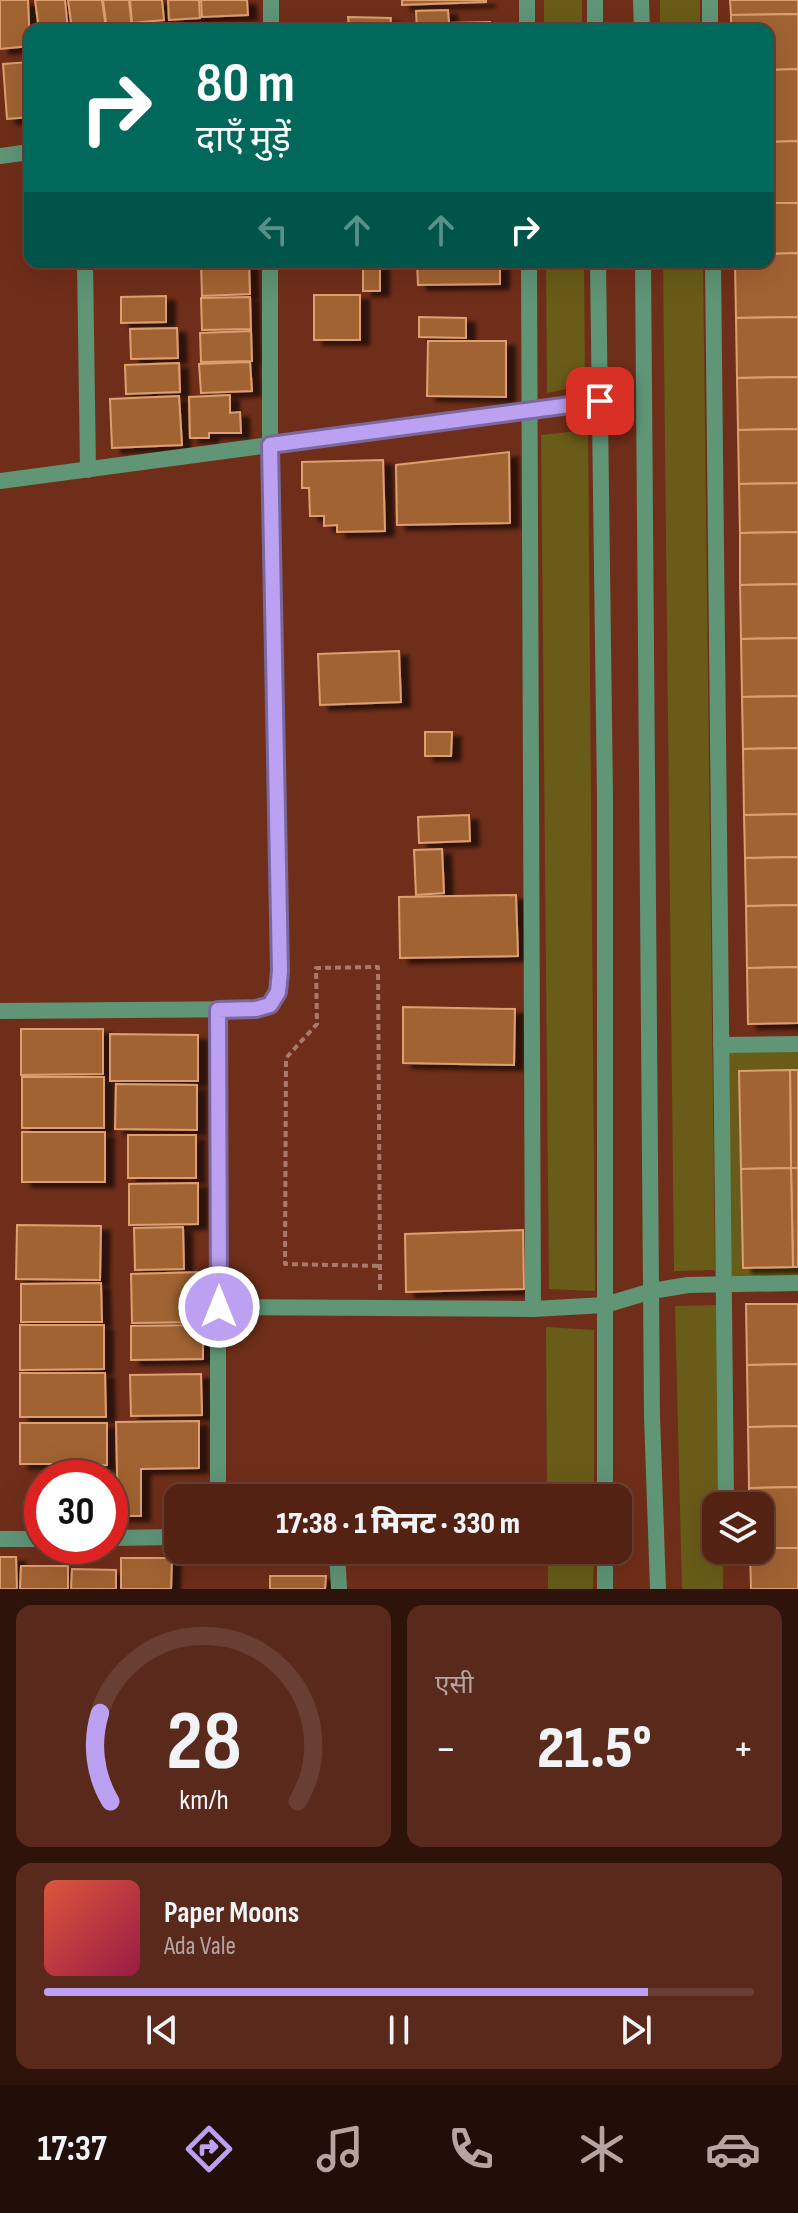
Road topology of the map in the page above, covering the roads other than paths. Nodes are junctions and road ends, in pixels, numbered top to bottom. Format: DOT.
graph roads {
  1 [pos="271,0"];
  2 [pos="527,0"];
  3 [pos="595,0"];
  4 [pos="641,0"];
  5 [pos="710,0"];
  6 [pos="271,24"];
  7 [pos="527,24"];
  8 [pos="595,24"];
  9 [pos="642,24"];
  10 [pos="710,24"];
  11 [pos="24,153"];
  12 [pos="0,156"];
  13 [pos="85,268"];
  14 [pos="270,268"];
  15 [pos="529,268"];
  16 [pos="598,268"];
  17 [pos="643,268"];
  18 [pos="713,268"];
  19 [pos="600,401"];
  20 [pos="531,410"];
  21 [pos="270,445"];
  22 [pos="88,470"];
  23 [pos="0,481"];
  24 [pos="218,1010"];
  25 [pos="0,1011"];
  26 [pos="798,1044"];
  27 [pos="721,1045"];
  28 [pos="724,1283"];
  29 [pos="798,1283"];
  30 [pos="652,1291"];
  31 [pos="605,1305"];
  32 [pos="219,1307"];
  33 [pos="533,1309"];
  34 [pos="218,1484"];
  35 [pos="605,1484"];
  36 [pos="726,1492"];
  37 [pos="164,1537"];
  38 [pos="128,1538"];
  39 [pos="0,1539"];
  40 [pos="24,1539"];
  41 [pos="338,1564"];
  42 [pos="605,1564"];
  43 [pos="339,1589"];
  44 [pos="605,1589"];
  45 [pos="658,1589"];
  1 -- 6 [label="street"];
  2 -- 7 [label="street"];
  3 -- 8 [label="street"];
  4 -- 9 [label="street"];
  5 -- 10 [label="street"];
  11 -- 12 [label="street"];
  13 -- 22 [label="street"];
  14 -- 21 [label="street"];
  15 -- 20 [label="street"];
  16 -- 19 [label="street"];
  17 -- 30 [label="street"];
  18 -- 27 [label="street"];
  19 -- 20 [label="street"];
  19 -- 31 [label="street"];
  20 -- 21 [label="street"];
  20 -- 33 [label="street"];
  21 -- 22 [label="street"];
  21 -- 24 [label="street"];
  22 -- 23 [label="street"];
  24 -- 25 [label="street"];
  24 -- 32 [label="street"];
  26 -- 27 [label="street"];
  27 -- 28 [label="street"];
  28 -- 29 [label="street"];
  28 -- 30 [label="street"];
  28 -- 36 [label="street"];
  30 -- 31 [label="street"];
  30 -- 45 [label="street"];
  31 -- 33 [label="street"];
  31 -- 35 [label="street"];
  32 -- 33 [label="street"];
  32 -- 34 [label="street"];
  37 -- 38 [label="street"];
  39 -- 40 [label="street"];
  41 -- 43 [label="street"];
  42 -- 44 [label="street"];
}
